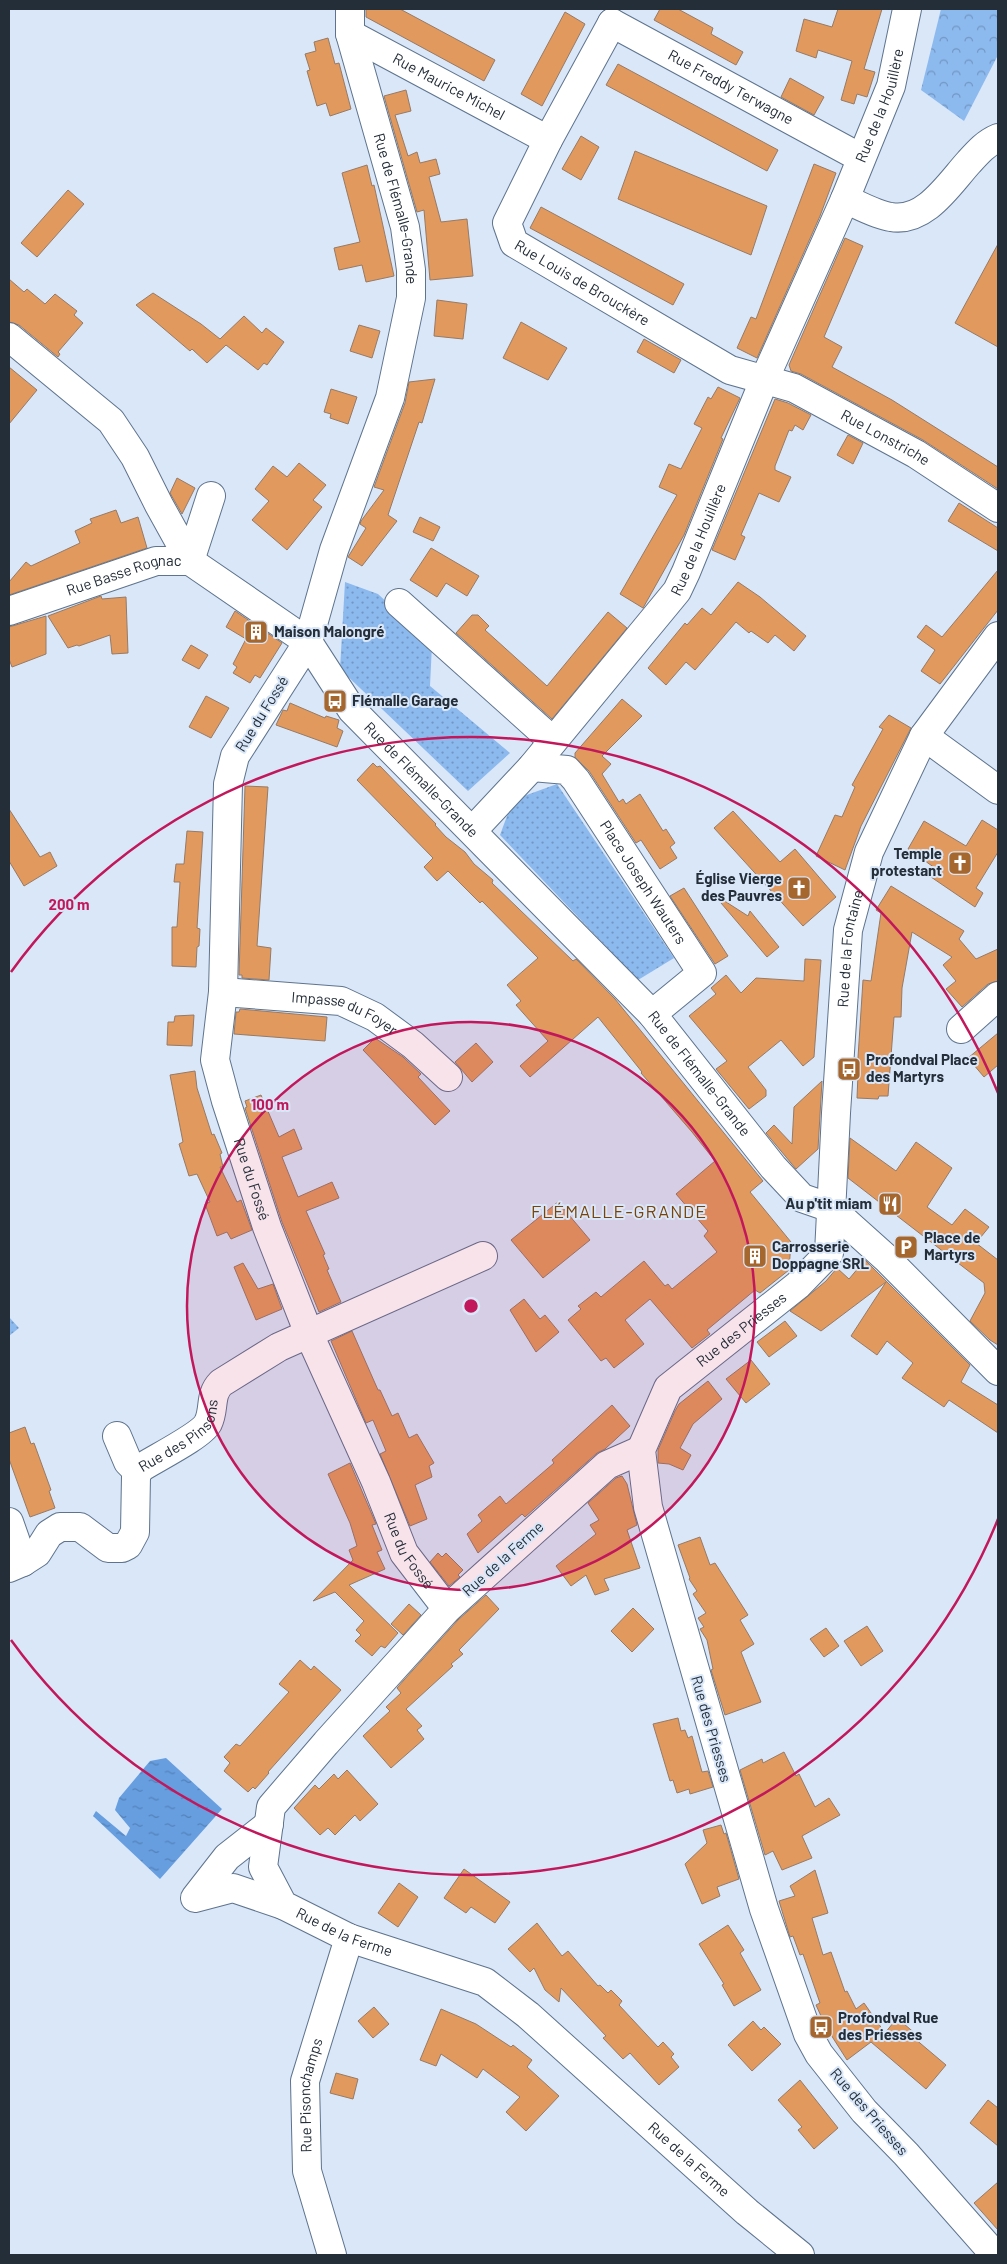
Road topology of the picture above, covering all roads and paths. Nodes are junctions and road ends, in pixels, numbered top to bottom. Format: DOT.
graph roads {
  1 [pos="907,9"];
  2 [pos="611,16"];
  3 [pos="350,21"];
  4 [pos="998,138"];
  5 [pos="548,140"];
  6 [pos="862,158"];
  7 [pos="845,199"];
  8 [pos="9,337"];
  9 [pos="765,378"];
  10 [pos="211,496"];
  11 [pos="998,508"];
  12 [pos="190,561"];
  13 [pos="400,603"];
  14 [pos="9,611"];
  15 [pos="998,636"];
  16 [pos="308,642"];
  17 [pos="924,736"];
  18 [pos="553,741"];
  19 [pos="532,767"];
  20 [pos="998,790"];
  21 [pos="473,830"];
  22 [pos="223,992"];
  23 [pos="998,996"];
  24 [pos="652,1014"];
  25 [pos="961,1028"];
  26 [pos="448,1077"];
  27 [pos="831,1208"];
  28 [pos="483,1256"];
  29 [pos="309,1334"];
  30 [pos="998,1371"];
  31 [pos="117,1436"];
  32 [pos="641,1450"];
  33 [pos="138,1472"];
  34 [pos="9,1522"];
  35 [pos="16,1565"];
  36 [pos="447,1609"];
  37 [pos="269,1824"];
  38 [pos="283,1905"];
  39 [pos="349,1938"];
  40 [pos="332,2255"];
  41 [pos="800,2255"];
  42 [pos="995,2255"];
  1 -- 6 [label="street, Rue de la Houillère"];
  2 -- 5 [label="street, Rue Louis de Brouckère"];
  2 -- 6 [label="street, Rue Freddy Terwagne"];
  3 -- 5 [label="street, Rue Maurice Michel"];
  3 -- 16 [label="street, Rue de Flémalle-Grande"];
  4 -- 7 [label="street"];
  5 -- 9 [label="street, Rue Louis de Brouckère"];
  6 -- 7 [label="street, Rue de la Houillère"];
  7 -- 9 [label="street, Rue de la Houillère"];
  8 -- 12 [label="street"];
  9 -- 11 [label="street, Rue Lonstriche"];
  9 -- 18 [label="street, Rue de la Houillère"];
  10 -- 12 [label="street"];
  12 -- 14 [label="street, Rue Basse Rognac"];
  12 -- 16 [label="street, Rue Basse Rognac"];
  13 -- 18 [label="street"];
  15 -- 17 [label="street, Rue de la Fontaine"];
  16 -- 21 [label="street, Rue de Flémalle-Grande"];
  16 -- 22 [label="street, Rue du Fossé"];
  17 -- 20 [label="street"];
  17 -- 27 [label="street, Rue de la Fontaine"];
  18 -- 19 [label="street, Rue de la Houillère"];
  19 -- 21 [label="street, Rue de la Houillère"];
  19 -- 24 [label="street, Place Joseph Wauters"];
  21 -- 24 [label="street, Rue de Flémalle-Grande"];
  22 -- 26 [label="street, Impasse du Foyer"];
  22 -- 29 [label="street, Rue du Fossé"];
  23 -- 25 [label="street"];
  24 -- 27 [label="street, Rue de Flémalle-Grande"];
  27 -- 30 [label="street"];
  27 -- 32 [label="street, Rue des Priesses"];
  28 -- 29 [label="street, Rue des Pinsons"];
  29 -- 33 [label="street, Rue des Pinsons"];
  29 -- 36 [label="street, Rue du Fossé"];
  31 -- 33 [label="street"];
  32 -- 36 [label="street, Rue de la Ferme"];
  32 -- 42 [label="street, Rue des Priesses"];
  33 -- 35 [label="street, Rue des Pinsons"];
  34 -- 35 [label="street, Rue des Pinsons"];
  36 -- 37 [label="street, Rue de la Ferme"];
  37 -- 38 [label="street, Rue de la Ferme"];
  37 -- 38 [label="street"];
  38 -- 39 [label="street, Rue de la Ferme"];
  39 -- 40 [label="street, Rue Pisonchamps"];
  39 -- 41 [label="street, Rue de la Ferme"];
}
